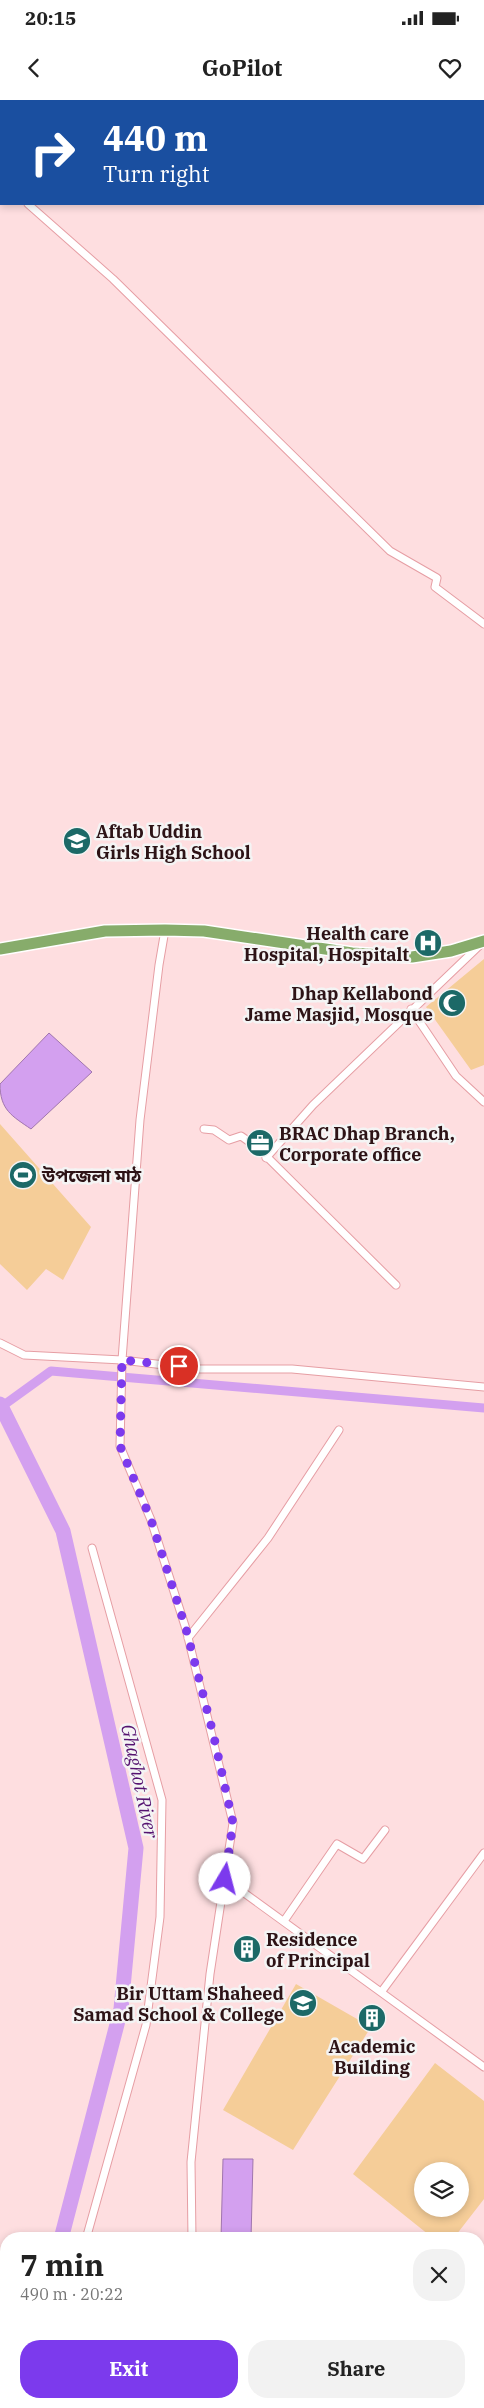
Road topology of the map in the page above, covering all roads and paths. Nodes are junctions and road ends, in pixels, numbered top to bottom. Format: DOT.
graph roads {
  1 [pos="29,205"];
  2 [pos="484,624"];
  3 [pos="165,930"];
  4 [pos="484,941"];
  5 [pos="0,950"];
  6 [pos="411,1009"];
  7 [pos="484,1102"];
  8 [pos="204,1130"];
  9 [pos="266,1158"];
  10 [pos="396,1285"];
  11 [pos="0,1344"];
  12 [pos="122,1362"];
  13 [pos="484,1387"];
  14 [pos="339,1430"];
  15 [pos="92,1548"];
  16 [pos="188,1638"];
  17 [pos="385,1830"];
  18 [pos="484,1853"];
  19 [pos="225,1879"];
  20 [pos="284,1921"];
  21 [pos="382,1991"];
  22 [pos="484,2067"];
  23 [pos="88,2232"];
  24 [pos="192,2232"];
  1 -- 2 [label="street"];
  3 -- 4 [label="highway"];
  3 -- 5 [label="highway"];
  3 -- 12 [label="street"];
  4 -- 6 [label="street"];
  6 -- 7 [label="street"];
  6 -- 9 [label="street"];
  8 -- 9 [label="street"];
  9 -- 10 [label="street"];
  11 -- 12 [label="street"];
  12 -- 13 [label="street"];
  12 -- 16 [label="street"];
  14 -- 16 [label="street"];
  15 -- 23 [label="street"];
  16 -- 19 [label="street"];
  17 -- 20 [label="street"];
  18 -- 21 [label="street"];
  19 -- 20 [label="street"];
  19 -- 24 [label="street"];
  20 -- 21 [label="street"];
  21 -- 22 [label="street"];
}
